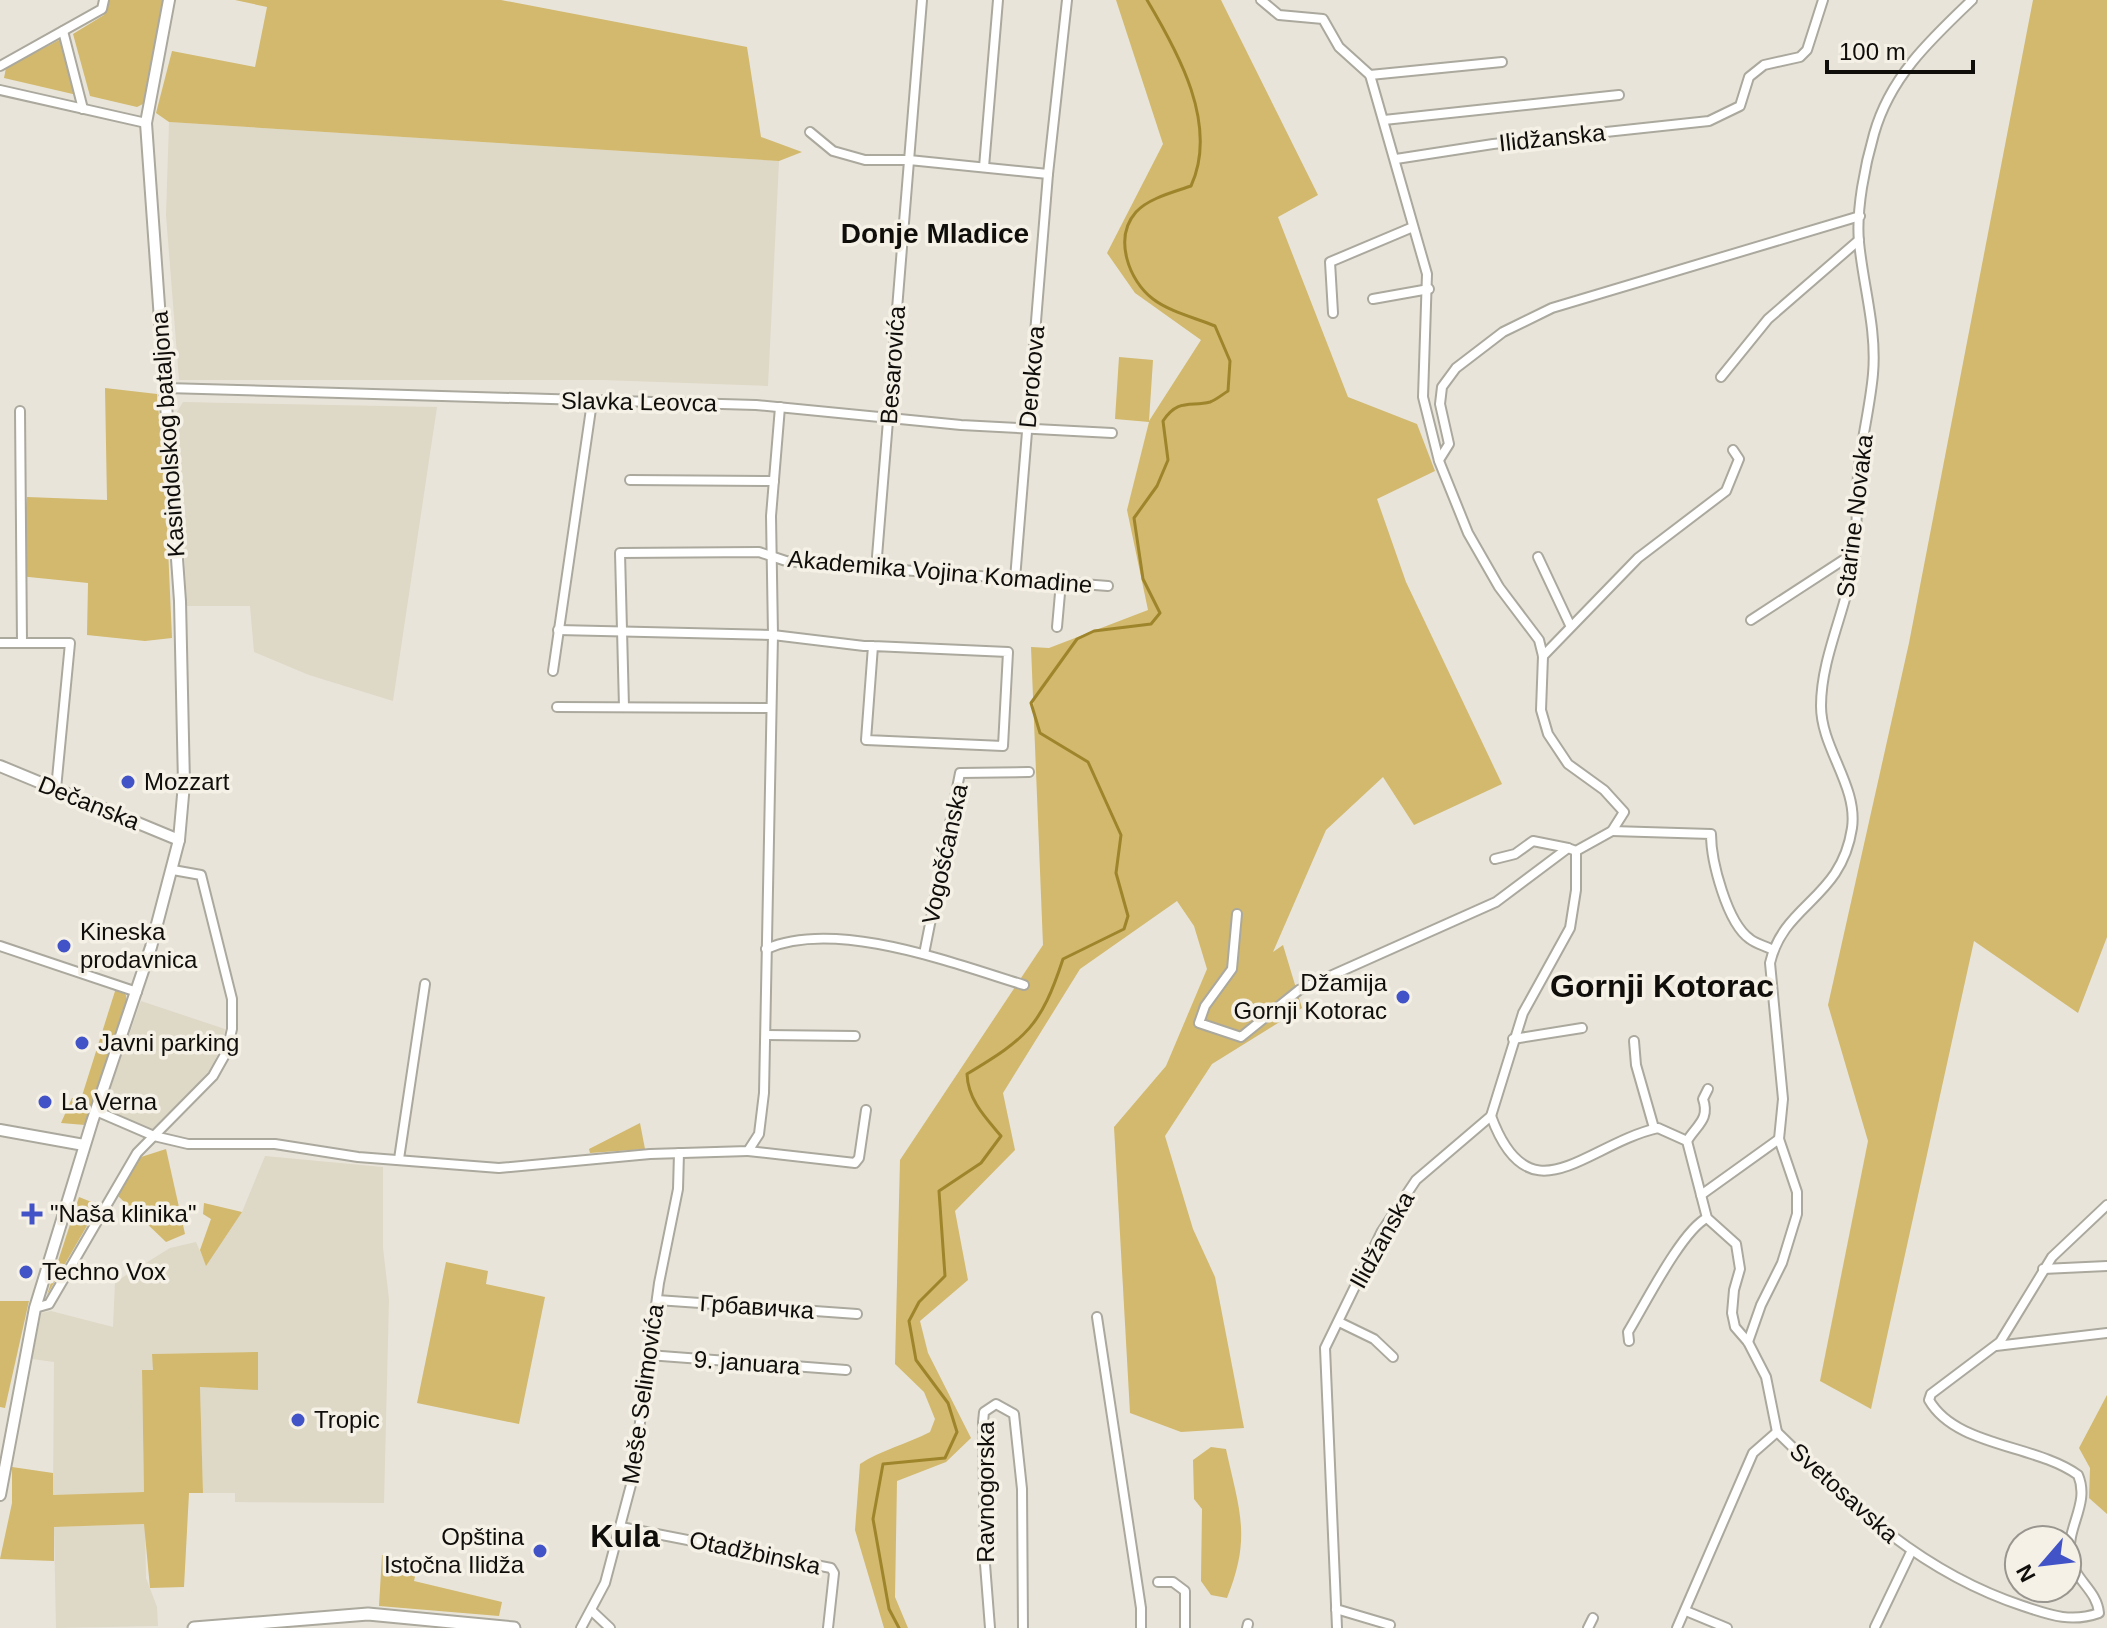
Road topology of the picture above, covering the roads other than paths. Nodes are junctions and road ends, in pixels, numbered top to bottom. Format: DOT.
graph roads {
  1 [pos="104,0"];
  2 [pos="169,0"];
  3 [pos="922,0"];
  4 [pos="998,0"];
  5 [pos="1067,0"];
  6 [pos="1261,0"];
  7 [pos="1823,0"];
  8 [pos="1972,0"];
  9 [pos="63,31"];
  10 [pos="1502,62"];
  11 [pos="0,66"];
  12 [pos="1370,75"];
  13 [pos="0,90"];
  14 [pos="1619,95"];
  15 [pos="83,109"];
  16 [pos="1384,120"];
  17 [pos="146,123"];
  18 [pos="810,132"];
  19 [pos="1396,159"];
  20 [pos="909,160"];
  21 [pos="984,167"];
  22 [pos="1048,174"];
  23 [pos="1860,216"];
  24 [pos="1413,227"];
  25 [pos="1859,240"];
  26 [pos="1429,289"];
  27 [pos="1373,299"];
  28 [pos="1333,313"];
  29 [pos="1721,377"];
  30 [pos="166,388"];
  31 [pos="592,402"];
  32 [pos="780,407"];
  33 [pos="20,411"];
  34 [pos="889,418"];
  35 [pos="1028,430"];
  36 [pos="1112,433"];
  37 [pos="1733,450"];
  38 [pos="1439,461"];
  39 [pos="630,480"];
  40 [pos="774,481"];
  41 [pos="1854,553"];
  42 [pos="1538,557"];
  43 [pos="772,558"];
  44 [pos="876,569"];
  45 [pos="1015,579"];
  46 [pos="1061,582"];
  47 [pos="1108,586"];
  48 [pos="1751,620"];
  49 [pos="1570,625"];
  50 [pos="1057,627"];
  51 [pos="558,630"];
  52 [pos="621,634"];
  53 [pos="773,635"];
  54 [pos="0,643"];
  55 [pos="22,643"];
  56 [pos="873,646"];
  57 [pos="1543,656"];
  58 [pos="553,671"];
  59 [pos="557,707"];
  60 [pos="624,707"];
  61 [pos="771,708"];
  62 [pos="0,766"];
  63 [pos="1029,772"];
  64 [pos="56,789"];
  65 [pos="1612,831"];
  66 [pos="179,840"];
  67 [pos="1572,850"];
  68 [pos="1495,859"];
  69 [pos="173,870"];
  70 [pos="1237,914"];
  71 [pos="0,946"];
  72 [pos="766,949"];
  73 [pos="1773,950"];
  74 [pos="924,954"];
  75 [pos="425,984"];
  76 [pos="1024,985"];
  77 [pos="137,992"];
  78 [pos="1582,1028"];
  79 [pos="766,1035"];
  80 [pos="855,1036"];
  81 [pos="1513,1039"];
  82 [pos="1634,1041"];
  83 [pos="1708,1089"];
  84 [pos="866,1110"];
  85 [pos="96,1111"];
  86 [pos="1491,1116"];
  87 [pos="1654,1128"];
  88 [pos="0,1130"];
  89 [pos="154,1136"];
  90 [pos="1779,1139"];
  91 [pos="1687,1141"];
  92 [pos="84,1145"];
  93 [pos="748,1151"];
  94 [pos="679,1153"];
  95 [pos="399,1159"];
  96 [pos="1701,1195"];
  97 [pos="2107,1205"];
  98 [pos="1707,1218"];
  99 [pos="2107,1266"];
  100 [pos="2043,1269"];
  101 [pos="657,1300"];
  102 [pos="35,1308"];
  103 [pos="857,1314"];
  104 [pos="1097,1317"];
  105 [pos="1339,1322"];
  106 [pos="2107,1333"];
  107 [pos="1629,1341"];
  108 [pos="1748,1342"];
  109 [pos="1995,1346"];
  110 [pos="648,1355"];
  111 [pos="1393,1357"];
  112 [pos="846,1370"];
  113 [pos="1777,1432"];
  114 [pos="0,1495"];
  115 [pos="621,1527"];
  116 [pos="1911,1552"];
  117 [pos="1158,1582"];
  118 [pos="2107,1603"];
  119 [pos="1336,1609"];
  120 [pos="1686,1611"];
  121 [pos="593,1612"];
  122 [pos="2099,1613"];
  123 [pos="1593,1618"];
  124 [pos="1390,1625"];
  125 [pos="1875,1627"];
  126 [pos="194,1628"];
  127 [pos="514,1628"];
  128 [pos="581,1628"];
  129 [pos="610,1628"];
  130 [pos="828,1628"];
  131 [pos="990,1628"];
  132 [pos="1023,1628"];
  133 [pos="1141,1628"];
  134 [pos="1185,1628"];
  135 [pos="1337,1628"];
  136 [pos="1588,1628"];
  137 [pos="1677,1628"];
  138 [pos="1727,1628"];
  1 -- 9 [label="street"];
  2 -- 17 [label="street, Kasindolskog bataljona"];
  3 -- 20 [label="street, Besarovića"];
  4 -- 21 [label="street"];
  5 -- 22 [label="street, Derokova"];
  6 -- 12 [label="street"];
  7 -- 19 [label="street, Ilidžanska"];
  8 -- 23 [label="street, Starine Novaka"];
  9 -- 11 [label="street"];
  9 -- 15 [label="street"];
  10 -- 12 [label="street"];
  12 -- 16 [label="street"];
  13 -- 15 [label="street"];
  14 -- 16 [label="street, Ilidžanska"];
  15 -- 17 [label="street"];
  16 -- 19 [label="street"];
  17 -- 30 [label="street, Kasindolskog bataljona"];
  18 -- 20 [label="street"];
  19 -- 24 [label="street"];
  20 -- 21 [label="street"];
  20 -- 34 [label="street, Besarovića"];
  21 -- 22 [label="street"];
  22 -- 35 [label="street, Derokova"];
  23 -- 25 [label="street, Starine Novaka"];
  23 -- 38 [label="street"];
  24 -- 26 [label="street"];
  24 -- 28 [label="street"];
  25 -- 29 [label="street"];
  25 -- 41 [label="street, Starine Novaka"];
  26 -- 27 [label="street"];
  26 -- 38 [label="street"];
  30 -- 31 [label="street, Slavka Leovca"];
  30 -- 66 [label="street, Kasindolskog bataljona"];
  31 -- 32 [label="street, Slavka Leovca"];
  31 -- 51 [label="street"];
  32 -- 34 [label="street, Slavka Leovca"];
  32 -- 40 [label="street, Akademika Vojina Komadine"];
  33 -- 55 [label="street"];
  34 -- 35 [label="street, Slavka Leovca"];
  34 -- 44 [label="street, Besarovića"];
  35 -- 36 [label="street, Slavka Leovca"];
  35 -- 45 [label="street, Derokova"];
  37 -- 49 [label="street"];
  38 -- 57 [label="street"];
  39 -- 40 [label="street"];
  40 -- 43 [label="street, Akademika Vojina Komadine"];
  41 -- 48 [label="street"];
  41 -- 73 [label="street, Starine Novaka"];
  42 -- 49 [label="street"];
  43 -- 44 [label="street, Akademika Vojina Komadine"];
  43 -- 52 [label="street, Akademika Vojina Komadine"];
  43 -- 53 [label="street, Akademika Vojina Komadine"];
  44 -- 45 [label="street, Akademika Vojina Komadine"];
  45 -- 46 [label="street, Akademika Vojina Komadine"];
  46 -- 47 [label="street, Akademika Vojina Komadine"];
  46 -- 50 [label="street"];
  49 -- 57 [label="street"];
  51 -- 52 [label="street"];
  51 -- 58 [label="street"];
  52 -- 53 [label="street"];
  52 -- 60 [label="street, Akademika Vojina Komadine"];
  53 -- 56 [label="street"];
  53 -- 61 [label="street, Akademika Vojina Komadine"];
  54 -- 55 [label="street"];
  55 -- 64 [label="street"];
  56 -- 56 [label="street"];
  57 -- 65 [label="street"];
  59 -- 60 [label="street"];
  60 -- 61 [label="street"];
  61 -- 72 [label="street, Akademika Vojina Komadine"];
  62 -- 64 [label="street, Dečanska"];
  63 -- 74 [label="street, Vogošćanska"];
  64 -- 66 [label="street, Dečanska"];
  65 -- 67 [label="street"];
  65 -- 73 [label="street"];
  66 -- 69 [label="street, Kasindolskog bataljona"];
  67 -- 68 [label="street"];
  67 -- 70 [label="street"];
  67 -- 81 [label="street"];
  69 -- 77 [label="street, Kasindolskog bataljona"];
  69 -- 89 [label="street"];
  71 -- 77 [label="street"];
  72 -- 74 [label="street, Vogošćanska"];
  72 -- 79 [label="street"];
  73 -- 90 [label="street"];
  74 -- 76 [label="street, Vogošćanska"];
  75 -- 95 [label="street"];
  77 -- 85 [label="street, Kasindolskog bataljona"];
  78 -- 81 [label="street"];
  79 -- 80 [label="street"];
  79 -- 93 [label="street"];
  81 -- 86 [label="street"];
  82 -- 87 [label="street"];
  83 -- 91 [label="street"];
  84 -- 93 [label="street"];
  85 -- 89 [label="street"];
  85 -- 92 [label="street, Kasindolskog bataljona"];
  86 -- 87 [label="street"];
  86 -- 105 [label="street, Ilidžanska"];
  87 -- 91 [label="street"];
  88 -- 92 [label="street"];
  89 -- 95 [label="street"];
  89 -- 102 [label="street"];
  90 -- 96 [label="street"];
  90 -- 108 [label="street"];
  91 -- 96 [label="street"];
  92 -- 102 [label="street, Kasindolskog bataljona"];
  93 -- 94 [label="street"];
  94 -- 95 [label="street"];
  94 -- 101 [label="street, Meše Selimovića"];
  96 -- 98 [label="street"];
  97 -- 100 [label="street"];
  98 -- 107 [label="street"];
  98 -- 108 [label="street"];
  99 -- 100 [label="street"];
  100 -- 109 [label="street"];
  101 -- 103 [label="street, Грбавичка"];
  101 -- 110 [label="street, Meše Selimovića"];
  102 -- 114 [label="street, Kasindolskog bataljona"];
  104 -- 133 [label="street"];
  105 -- 111 [label="street"];
  105 -- 119 [label="street, Ilidžanska"];
  106 -- 109 [label="street"];
  108 -- 113 [label="street"];
  109 -- 122 [label="street"];
  110 -- 112 [label="street, 9. januara"];
  110 -- 115 [label="street, Meše Selimovića"];
  113 -- 116 [label="street, Svetosavska"];
  113 -- 120 [label="street"];
  115 -- 121 [label="street, Meše Selimovića"];
  115 -- 130 [label="street, Otadžbinska"];
  116 -- 122 [label="street, Svetosavska"];
  116 -- 125 [label="street, Svetosavska"];
  117 -- 134 [label="street"];
  118 -- 122 [label="street"];
  119 -- 124 [label="street"];
  119 -- 135 [label="street, Ilidžanska"];
  120 -- 137 [label="street"];
  120 -- 138 [label="street"];
  121 -- 128 [label="street, Meše Selimovića"];
  121 -- 129 [label="street"];
  123 -- 136 [label="street"];
  126 -- 127 [label="main road"];
  131 -- 132 [label="street, Ravnogorska"];
}
